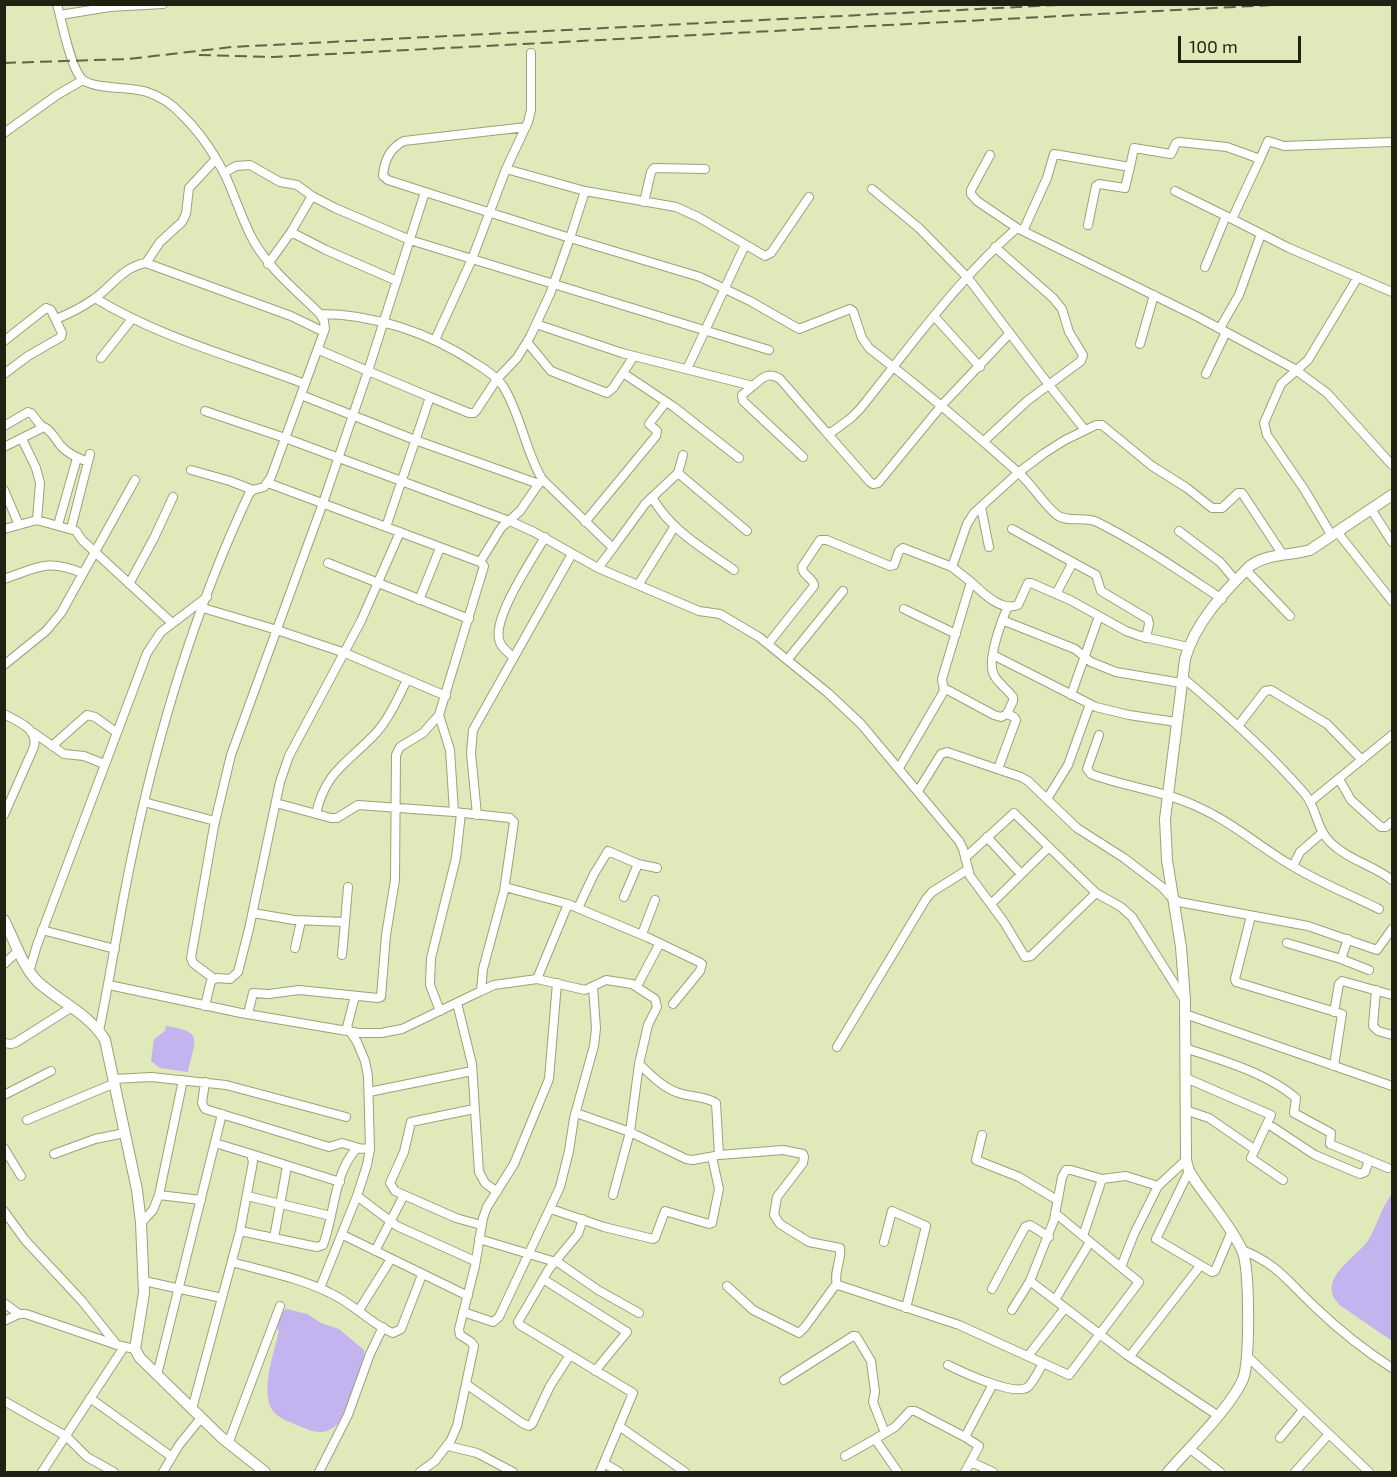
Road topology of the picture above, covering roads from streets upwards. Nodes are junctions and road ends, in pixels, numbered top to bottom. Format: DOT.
graph roads {
  1 [pos="57,4"];
  2 [pos="163,4"];
  3 [pos="60,15"];
  4 [pos="531,53"];
  5 [pos="83,80"];
  6 [pos="526,127"];
  7 [pos="4,133"];
  8 [pos="1392,142"];
  9 [pos="990,155"];
  10 [pos="216,159"];
  11 [pos="1260,159"];
  12 [pos="1130,166"];
  13 [pos="705,169"];
  14 [pos="506,170"];
  15 [pos="224,173"];
  16 [pos="872,189"];
  17 [pos="585,191"];
  18 [pos="1175,191"];
  19 [pos="425,192"];
  20 [pos="312,196"];
  21 [pos="809,197"];
  22 [pos="644,202"];
  23 [pos="489,212"];
  24 [pos="1229,217"];
  25 [pos="1088,225"];
  26 [pos="1020,229"];
  27 [pos="291,232"];
  28 [pos="1261,234"];
  29 [pos="570,238"];
  30 [pos="410,240"];
  31 [pos="744,245"];
  32 [pos="995,247"];
  33 [pos="472,258"];
  34 [pos="146,263"];
  35 [pos="268,264"];
  36 [pos="1205,267"];
  37 [pos="968,278"];
  38 [pos="1358,278"];
  39 [pos="397,280"];
  40 [pos="554,282"];
  41 [pos="724,287"];
  42 [pos="1392,292"];
  43 [pos="1154,295"];
  44 [pos="95,298"];
  45 [pos="320,314"];
  46 [pos="934,316"];
  47 [pos="56,319"];
  48 [pos="132,319"];
  49 [pos="382,323"];
  50 [pos="536,324"];
  51 [pos="704,330"];
  52 [pos="1223,330"];
  53 [pos="324,332"];
  54 [pos="1010,333"];
  55 [pos="435,340"];
  56 [pos="4,341"];
  57 [pos="527,342"];
  58 [pos="1140,344"];
  59 [pos="319,350"];
  60 [pos="769,350"];
  61 [pos="634,356"];
  62 [pos="101,358"];
  63 [pos="894,367"];
  64 [pos="980,367"];
  65 [pos="687,369"];
  66 [pos="368,371"];
  67 [pos="1298,371"];
  68 [pos="622,373"];
  69 [pos="4,374"];
  70 [pos="1206,374"];
  71 [pos="496,379"];
  72 [pos="305,384"];
  73 [pos="753,386"];
  74 [pos="1049,386"];
  75 [pos="302,395"];
  76 [pos="430,396"];
  77 [pos="666,402"];
  78 [pos="942,405"];
  79 [pos="205,411"];
  80 [pos="353,416"];
  81 [pos="4,426"];
  82 [pos="42,427"];
  83 [pos="1085,430"];
  84 [pos="826,432"];
  85 [pos="285,438"];
  86 [pos="22,439"];
  87 [pos="416,440"];
  88 [pos="984,441"];
  89 [pos="4,447"];
  90 [pos="683,455"];
  91 [pos="803,457"];
  92 [pos="77,458"];
  93 [pos="338,458"];
  94 [pos="739,458"];
  95 [pos="1392,465"];
  96 [pos="191,470"];
  97 [pos="678,472"];
  98 [pos="1018,473"];
  99 [pos="135,480"];
  100 [pos="541,481"];
  101 [pos="400,482"];
  102 [pos="268,483"];
  103 [pos="4,490"];
  104 [pos="253,490"];
  105 [pos="1392,495"];
  106 [pos="173,497"];
  107 [pos="652,497"];
  108 [pos="323,503"];
  109 [pos="981,507"];
  110 [pos="1371,510"];
  111 [pos="37,520"];
  112 [pos="510,521"];
  113 [pos="585,522"];
  114 [pos="19,525"];
  115 [pos="58,525"];
  116 [pos="675,526"];
  117 [pos="386,527"];
  118 [pos="4,529"];
  119 [pos="71,529"];
  120 [pos="1012,529"];
  121 [pos="747,531"];
  122 [pos="1179,531"];
  123 [pos="400,532"];
  124 [pos="1335,534"];
  125 [pos="545,537"];
  126 [pos="1392,542"];
  127 [pos="989,547"];
  128 [pos="440,548"];
  129 [pos="613,548"];
  130 [pos="96,551"];
  131 [pos="572,554"];
  132 [pos="1283,555"];
  133 [pos="480,562"];
  134 [pos="1073,562"];
  135 [pos="328,563"];
  136 [pos="952,567"];
  137 [pos="598,568"];
  138 [pos="734,570"];
  139 [pos="1246,570"];
  140 [pos="82,573"];
  141 [pos="4,579"];
  142 [pos="1236,581"];
  143 [pos="971,582"];
  144 [pos="129,584"];
  145 [pos="378,584"];
  146 [pos="638,585"];
  147 [pos="843,591"];
  148 [pos="1056,594"];
  149 [pos="207,597"];
  150 [pos="1222,598"];
  151 [pos="419,600"];
  152 [pos="1392,601"];
  153 [pos="1008,606"];
  154 [pos="202,608"];
  155 [pos="904,609"];
  156 [pos="1099,616"];
  157 [pos="1290,616"];
  158 [pos="469,619"];
  159 [pos="1002,620"];
  160 [pos="172,622"];
  161 [pos="277,630"];
  162 [pos="956,634"];
  163 [pos="1146,638"];
  164 [pos="768,644"];
  165 [pos="1188,647"];
  166 [pos="345,653"];
  167 [pos="993,655"];
  168 [pos="513,657"];
  169 [pos="1085,657"];
  170 [pos="788,659"];
  171 [pos="4,665"];
  172 [pos="407,680"];
  173 [pos="1181,680"];
  174 [pos="944,688"];
  175 [pos="1071,695"];
  176 [pos="446,696"];
  177 [pos="1090,704"];
  178 [pos="4,714"];
  179 [pos="1007,714"];
  180 [pos="439,715"];
  181 [pos="1176,722"];
  182 [pos="1238,726"];
  183 [pos="116,732"];
  184 [pos="34,733"];
  185 [pos="1099,735"];
  186 [pos="1392,735"];
  187 [pos="52,746"];
  188 [pos="1362,760"];
  189 [pos="104,764"];
  190 [pos="899,768"];
  191 [pos="998,769"];
  192 [pos="1339,779"];
  193 [pos="918,790"];
  194 [pos="1167,794"];
  195 [pos="1047,800"];
  196 [pos="144,802"];
  197 [pos="1310,802"];
  198 [pos="276,803"];
  199 [pos="397,807"];
  200 [pos="458,813"];
  201 [pos="316,814"];
  202 [pos="4,815"];
  203 [pos="477,815"];
  204 [pos="215,821"];
  205 [pos="1392,822"];
  206 [pos="1322,833"];
  207 [pos="987,837"];
  208 [pos="1049,846"];
  209 [pos="966,857"];
  210 [pos="638,864"];
  211 [pos="1293,867"];
  212 [pos="657,868"];
  213 [pos="967,870"];
  214 [pos="1021,874"];
  215 [pos="1392,880"];
  216 [pos="348,886"];
  217 [pos="505,887"];
  218 [pos="1096,893"];
  219 [pos="624,897"];
  220 [pos="1174,899"];
  221 [pos="655,900"];
  222 [pos="992,903"];
  223 [pos="568,904"];
  224 [pos="578,908"];
  225 [pos="1380,909"];
  226 [pos="252,913"];
  227 [pos="1251,916"];
  228 [pos="4,920"];
  229 [pos="301,921"];
  230 [pos="345,922"];
  231 [pos="1392,929"];
  232 [pos="42,930"];
  233 [pos="642,934"];
  234 [pos="1348,939"];
  235 [pos="660,943"];
  236 [pos="1287,943"];
  237 [pos="295,948"];
  238 [pos="115,949"];
  239 [pos="20,950"];
  240 [pos="342,955"];
  241 [pos="1341,958"];
  242 [pos="6,959"];
  243 [pos="1369,970"];
  244 [pos="29,972"];
  245 [pos="213,978"];
  246 [pos="537,979"];
  247 [pos="557,983"];
  248 [pos="109,985"];
  249 [pos="637,986"];
  250 [pos="593,987"];
  251 [pos="481,990"];
  252 [pos="1376,990"];
  253 [pos="1392,995"];
  254 [pos="355,996"];
  255 [pos="1185,1000"];
  256 [pos="457,1003"];
  257 [pos="673,1004"];
  258 [pos="205,1006"];
  259 [pos="72,1007"];
  260 [pos="440,1011"];
  261 [pos="1334,1012"];
  262 [pos="248,1014"];
  263 [pos="1185,1014"];
  264 [pos="99,1031"];
  265 [pos="350,1033"];
  266 [pos="1392,1035"];
  267 [pos="4,1043"];
  268 [pos="837,1047"];
  269 [pos="1185,1048"];
  270 [pos="639,1064"];
  271 [pos="1334,1066"];
  272 [pos="51,1071"];
  273 [pos="472,1071"];
  274 [pos="1185,1078"];
  275 [pos="183,1080"];
  276 [pos="114,1081"];
  277 [pos="205,1082"];
  278 [pos="1392,1086"];
  279 [pos="369,1092"];
  280 [pos="4,1095"];
  281 [pos="474,1109"];
  282 [pos="1185,1110"];
  283 [pos="576,1113"];
  284 [pos="222,1114"];
  285 [pos="346,1117"];
  286 [pos="27,1120"];
  287 [pos="1268,1124"];
  288 [pos="630,1132"];
  289 [pos="125,1133"];
  290 [pos="982,1135"];
  291 [pos="215,1143"];
  292 [pos="4,1148"];
  293 [pos="359,1148"];
  294 [pos="370,1148"];
  295 [pos="1254,1149"];
  296 [pos="54,1154"];
  297 [pos="251,1154"];
  298 [pos="715,1156"];
  299 [pos="1369,1160"];
  300 [pos="1188,1165"];
  301 [pos="287,1166"];
  302 [pos="1388,1167"];
  303 [pos="21,1176"];
  304 [pos="1102,1179"];
  305 [pos="1283,1180"];
  306 [pos="340,1182"];
  307 [pos="1158,1186"];
  308 [pos="497,1192"];
  309 [pos="159,1195"];
  310 [pos="404,1195"];
  311 [pos="613,1195"];
  312 [pos="247,1196"];
  313 [pos="357,1196"];
  314 [pos="201,1200"];
  315 [pos="1057,1200"];
  316 [pos="281,1204"];
  317 [pos="551,1209"];
  318 [pos="4,1211"];
  319 [pos="1055,1213"];
  320 [pos="331,1216"];
  321 [pos="583,1219"];
  322 [pos="391,1222"];
  323 [pos="141,1223"];
  324 [pos="481,1225"];
  325 [pos="240,1231"];
  326 [pos="1231,1233"];
  327 [pos="343,1235"];
  328 [pos="1083,1236"];
  329 [pos="1048,1237"];
  330 [pos="274,1238"];
  331 [pos="479,1239"];
  332 [pos="884,1242"];
  333 [pos="1090,1242"];
  334 [pos="1242,1250"];
  335 [pos="375,1251"];
  336 [pos="529,1255"];
  337 [pos="391,1259"];
  338 [pos="475,1261"];
  339 [pos="554,1261"];
  340 [pos="232,1262"];
  341 [pos="1200,1266"];
  342 [pos="1121,1267"];
  343 [pos="422,1275"];
  344 [pos="543,1279"];
  345 [pos="144,1281"];
  346 [pos="1030,1281"];
  347 [pos="837,1285"];
  348 [pos="727,1286"];
  349 [pos="320,1288"];
  350 [pos="179,1289"];
  351 [pos="992,1289"];
  352 [pos="468,1296"];
  353 [pos="222,1298"];
  354 [pos="1055,1300"];
  355 [pos="4,1303"];
  356 [pos="280,1306"];
  357 [pos="906,1308"];
  358 [pos="1065,1308"];
  359 [pos="359,1310"];
  360 [pos="1012,1311"];
  361 [pos="463,1312"];
  362 [pos="639,1313"];
  363 [pos="19,1314"];
  364 [pos="4,1321"];
  365 [pos="382,1327"];
  366 [pos="1101,1335"];
  367 [pos="126,1347"];
  368 [pos="570,1355"];
  369 [pos="1028,1356"];
  370 [pos="1130,1356"];
  371 [pos="1247,1356"];
  372 [pos="1043,1363"];
  373 [pos="948,1365"];
  374 [pos="1392,1368"];
  375 [pos="596,1371"];
  376 [pos="157,1375"];
  377 [pos="784,1380"];
  378 [pos="466,1384"];
  379 [pos="993,1384"];
  380 [pos="90,1398"];
  381 [pos="4,1401"];
  382 [pos="192,1409"];
  383 [pos="1303,1410"];
  384 [pos="1217,1415"];
  385 [pos="201,1418"];
  386 [pos="619,1426"];
  387 [pos="885,1433"];
  388 [pos="1329,1434"];
  389 [pos="66,1436"];
  390 [pos="965,1437"];
  391 [pos="1280,1438"];
  392 [pos="875,1439"];
  393 [pos="228,1444"];
  394 [pos="448,1446"];
  395 [pos="1189,1448"];
  396 [pos="845,1456"];
  397 [pos="172,1457"];
  398 [pos="971,1462"];
  399 [pos="604,1463"];
  400 [pos="42,1473"];
  401 [pos="114,1473"];
  402 [pos="163,1473"];
  403 [pos="265,1473"];
  404 [pos="319,1473"];
  405 [pos="420,1473"];
  406 [pos="513,1473"];
  407 [pos="600,1473"];
  408 [pos="619,1473"];
  409 [pos="685,1473"];
  410 [pos="898,1473"];
  411 [pos="965,1473"];
  412 [pos="993,1473"];
  413 [pos="1168,1473"];
  414 [pos="1220,1473"];
  415 [pos="1295,1473"];
  416 [pos="1369,1473"];
  1 -- 3 [label="street"];
  2 -- 3 [label="street"];
  3 -- 5 [label="street"];
  4 -- 6 [label="street"];
  5 -- 7 [label="street"];
  5 -- 10 [label="street"];
  6 -- 14 [label="street"];
  6 -- 19 [label="street"];
  8 -- 11 [label="street"];
  9 -- 26 [label="street"];
  10 -- 15 [label="street"];
  10 -- 34 [label="street"];
  11 -- 12 [label="street"];
  11 -- 24 [label="street"];
  12 -- 25 [label="street"];
  12 -- 26 [label="street"];
  13 -- 22 [label="street"];
  14 -- 17 [label="street"];
  14 -- 23 [label="street"];
  15 -- 20 [label="street"];
  15 -- 35 [label="street"];
  16 -- 37 [label="street"];
  17 -- 22 [label="street"];
  17 -- 29 [label="street"];
  18 -- 24 [label="street"];
  19 -- 23 [label="street"];
  19 -- 30 [label="street"];
  20 -- 27 [label="street"];
  20 -- 30 [label="street"];
  21 -- 31 [label="street"];
  22 -- 31 [label="street"];
  23 -- 29 [label="street"];
  23 -- 33 [label="street"];
  24 -- 28 [label="street"];
  24 -- 36 [label="street"];
  26 -- 32 [label="street"];
  26 -- 43 [label="street"];
  27 -- 35 [label="street"];
  27 -- 39 [label="street"];
  28 -- 38 [label="street"];
  28 -- 52 [label="street"];
  29 -- 40 [label="street"];
  29 -- 41 [label="street"];
  30 -- 33 [label="street"];
  30 -- 39 [label="street"];
  31 -- 41 [label="street"];
  32 -- 37 [label="street"];
  32 -- 74 [label="street"];
  33 -- 40 [label="street"];
  33 -- 55 [label="street"];
  34 -- 44 [label="street"];
  34 -- 53 [label="street"];
  35 -- 45 [label="street"];
  37 -- 46 [label="street"];
  37 -- 54 [label="street"];
  38 -- 42 [label="street"];
  38 -- 67 [label="street"];
  39 -- 49 [label="street"];
  40 -- 50 [label="street"];
  40 -- 51 [label="street"];
  41 -- 51 [label="street"];
  41 -- 63 [label="street"];
  43 -- 52 [label="street"];
  43 -- 58 [label="street"];
  44 -- 47 [label="street"];
  44 -- 48 [label="street"];
  45 -- 49 [label="street"];
  45 -- 53 [label="street"];
  46 -- 63 [label="street"];
  46 -- 64 [label="street"];
  47 -- 56 [label="street"];
  47 -- 69 [label="street"];
  48 -- 62 [label="street"];
  48 -- 72 [label="street"];
  49 -- 55 [label="street"];
  49 -- 66 [label="street"];
  50 -- 57 [label="street"];
  50 -- 61 [label="street"];
  51 -- 60 [label="street"];
  51 -- 65 [label="street"];
  52 -- 67 [label="street"];
  52 -- 70 [label="street"];
  53 -- 59 [label="street"];
  54 -- 64 [label="street"];
  54 -- 74 [label="street"];
  55 -- 71 [label="street"];
  57 -- 68 [label="street"];
  57 -- 71 [label="street"];
  59 -- 66 [label="street"];
  59 -- 72 [label="street"];
  61 -- 65 [label="street"];
  61 -- 68 [label="street"];
  63 -- 78 [label="street"];
  63 -- 84 [label="street"];
  64 -- 78 [label="street"];
  65 -- 73 [label="street"];
  66 -- 76 [label="street"];
  66 -- 80 [label="street"];
  67 -- 95 [label="street"];
  67 -- 124 [label="street"];
  68 -- 77 [label="street"];
  71 -- 76 [label="street"];
  71 -- 100 [label="street"];
  72 -- 75 [label="street"];
  73 -- 84 [label="street"];
  73 -- 91 [label="street"];
  74 -- 83 [label="street"];
  74 -- 88 [label="street"];
  75 -- 80 [label="street"];
  75 -- 85 [label="street"];
  76 -- 87 [label="street"];
  77 -- 94 [label="street"];
  77 -- 113 [label="street"];
  78 -- 84 [label="street"];
  78 -- 88 [label="street"];
  79 -- 85 [label="street"];
  80 -- 87 [label="street"];
  80 -- 93 [label="street"];
  81 -- 82 [label="street"];
  82 -- 86 [label="street"];
  82 -- 92 [label="street"];
  83 -- 98 [label="street"];
  83 -- 132 [label="street"];
  85 -- 93 [label="street"];
  85 -- 102 [label="street"];
  86 -- 89 [label="street"];
  86 -- 111 [label="street"];
  87 -- 100 [label="street"];
  87 -- 101 [label="street"];
  88 -- 98 [label="street"];
  90 -- 97 [label="street"];
  92 -- 115 [label="street"];
  92 -- 119 [label="street"];
  93 -- 101 [label="street"];
  93 -- 108 [label="street"];
  96 -- 104 [label="street"];
  97 -- 107 [label="street"];
  97 -- 121 [label="street"];
  98 -- 109 [label="street"];
  98 -- 150 [label="street"];
  99 -- 130 [label="street"];
  100 -- 112 [label="street"];
  100 -- 113 [label="street"];
  101 -- 112 [label="street"];
  101 -- 117 [label="street"];
  102 -- 104 [label="street"];
  102 -- 108 [label="street"];
  103 -- 114 [label="street"];
  104 -- 149 [label="street"];
  105 -- 110 [label="street"];
  106 -- 144 [label="street"];
  107 -- 116 [label="street"];
  107 -- 129 [label="street"];
  108 -- 117 [label="street"];
  108 -- 161 [label="street"];
  109 -- 127 [label="street"];
  109 -- 136 [label="street"];
  110 -- 124 [label="street"];
  110 -- 126 [label="street"];
  111 -- 114 [label="street"];
  111 -- 115 [label="street"];
  112 -- 125 [label="street"];
  112 -- 133 [label="street"];
  113 -- 129 [label="street"];
  114 -- 118 [label="street"];
  115 -- 119 [label="street"];
  116 -- 138 [label="street"];
  116 -- 146 [label="street"];
  117 -- 123 [label="street"];
  119 -- 130 [label="street"];
  120 -- 134 [label="street"];
  122 -- 142 [label="street"];
  123 -- 128 [label="street"];
  123 -- 145 [label="street"];
  124 -- 132 [label="street"];
  124 -- 152 [label="street"];
  125 -- 131 [label="street"];
  125 -- 168 [label="street"];
  128 -- 133 [label="street"];
  128 -- 151 [label="street"];
  129 -- 137 [label="street"];
  130 -- 140 [label="street"];
  130 -- 144 [label="street"];
  131 -- 137 [label="street"];
  131 -- 168 [label="street"];
  132 -- 139 [label="street"];
  133 -- 158 [label="street"];
  134 -- 148 [label="street"];
  134 -- 163 [label="street"];
  135 -- 145 [label="street"];
  136 -- 143 [label="street"];
  136 -- 164 [label="street"];
  137 -- 146 [label="street"];
  139 -- 142 [label="street"];
  139 -- 157 [label="street"];
  140 -- 141 [label="street"];
  140 -- 171 [label="street"];
  142 -- 150 [label="street"];
  143 -- 153 [label="street"];
  143 -- 162 [label="street"];
  144 -- 160 [label="street"];
  145 -- 151 [label="street"];
  145 -- 166 [label="street"];
  146 -- 164 [label="street"];
  147 -- 170 [label="street"];
  148 -- 153 [label="street"];
  148 -- 156 [label="street"];
  149 -- 154 [label="street"];
  149 -- 160 [label="street"];
  150 -- 165 [label="street"];
  151 -- 158 [label="street"];
  153 -- 159 [label="street"];
  154 -- 161 [label="street"];
  154 -- 196 [label="street"];
  155 -- 162 [label="street"];
  156 -- 163 [label="street"];
  156 -- 169 [label="street"];
  158 -- 176 [label="street"];
  159 -- 167 [label="street"];
  159 -- 169 [label="street"];
  160 -- 183 [label="street"];
  161 -- 166 [label="street"];
  161 -- 204 [label="street"];
  162 -- 174 [label="street"];
  163 -- 165 [label="street"];
  164 -- 170 [label="street"];
  165 -- 173 [label="street"];
  166 -- 172 [label="street"];
  166 -- 198 [label="street"];
  167 -- 175 [label="street"];
  167 -- 179 [label="street"];
  168 -- 203 [label="street"];
  169 -- 173 [label="street"];
  169 -- 175 [label="street"];
  170 -- 190 [label="street"];
  172 -- 176 [label="street"];
  172 -- 201 [label="street"];
  173 -- 181 [label="street"];
  173 -- 182 [label="street"];
  174 -- 179 [label="street"];
  174 -- 190 [label="street"];
  175 -- 177 [label="street"];
  176 -- 180 [label="street"];
  177 -- 181 [label="street"];
  177 -- 195 [label="street"];
  178 -- 184 [label="street"];
  179 -- 191 [label="street"];
  180 -- 199 [label="street"];
  180 -- 200 [label="street"];
  181 -- 194 [label="street"];
  182 -- 188 [label="street"];
  182 -- 197 [label="street"];
  183 -- 187 [label="street"];
  183 -- 189 [label="street"];
  184 -- 187 [label="street"];
  184 -- 202 [label="street"];
  185 -- 194 [label="street"];
  186 -- 188 [label="street"];
  187 -- 189 [label="street"];
  188 -- 192 [label="street"];
  189 -- 232 [label="street"];
  190 -- 193 [label="street"];
  191 -- 193 [label="street"];
  191 -- 195 [label="street"];
  192 -- 197 [label="street"];
  192 -- 205 [label="street"];
  193 -- 209 [label="street"];
  194 -- 211 [label="street"];
  194 -- 220 [label="street"];
  195 -- 220 [label="street"];
  196 -- 204 [label="street"];
  196 -- 238 [label="street"];
  197 -- 206 [label="street"];
  198 -- 201 [label="street"];
  198 -- 226 [label="street"];
  199 -- 200 [label="street"];
  199 -- 201 [label="street"];
  199 -- 254 [label="street"];
  200 -- 203 [label="street"];
  200 -- 260 [label="street"];
  203 -- 217 [label="street"];
  204 -- 245 [label="street"];
  206 -- 211 [label="street"];
  206 -- 215 [label="street"];
  207 -- 208 [label="street"];
  207 -- 209 [label="street"];
  207 -- 214 [label="street"];
  208 -- 214 [label="street"];
  208 -- 218 [label="street"];
  209 -- 213 [label="street"];
  210 -- 212 [label="street"];
  210 -- 219 [label="street"];
  210 -- 224 [label="street"];
  211 -- 225 [label="street"];
  213 -- 222 [label="street"];
  213 -- 268 [label="street"];
  214 -- 222 [label="street"];
  216 -- 230 [label="street"];
  217 -- 223 [label="street"];
  217 -- 251 [label="street"];
  218 -- 222 [label="street"];
  218 -- 255 [label="street"];
  220 -- 227 [label="street"];
  220 -- 255 [label="street"];
  221 -- 233 [label="street"];
  223 -- 224 [label="street"];
  223 -- 246 [label="street"];
  224 -- 233 [label="street"];
  226 -- 229 [label="street"];
  226 -- 245 [label="street"];
  227 -- 234 [label="street"];
  227 -- 261 [label="street"];
  228 -- 239 [label="street"];
  229 -- 230 [label="street"];
  229 -- 237 [label="street"];
  230 -- 240 [label="street"];
  231 -- 234 [label="street"];
  232 -- 238 [label="street"];
  232 -- 244 [label="street"];
  233 -- 235 [label="street"];
  234 -- 241 [label="street"];
  235 -- 249 [label="street"];
  235 -- 257 [label="street"];
  236 -- 241 [label="street"];
  238 -- 248 [label="street"];
  239 -- 242 [label="street"];
  239 -- 244 [label="street"];
  241 -- 243 [label="street"];
  244 -- 259 [label="street"];
  245 -- 258 [label="street"];
  246 -- 247 [label="street"];
  246 -- 251 [label="street"];
  247 -- 250 [label="street"];
  247 -- 308 [label="street"];
  248 -- 258 [label="street"];
  248 -- 264 [label="street"];
  249 -- 250 [label="street"];
  249 -- 270 [label="street"];
  250 -- 283 [label="street"];
  251 -- 256 [label="street"];
  252 -- 253 [label="street"];
  252 -- 261 [label="street"];
  252 -- 266 [label="street"];
  254 -- 262 [label="street"];
  254 -- 265 [label="street"];
  255 -- 263 [label="street"];
  256 -- 260 [label="street"];
  256 -- 273 [label="street"];
  258 -- 262 [label="street"];
  259 -- 264 [label="street"];
  259 -- 267 [label="street"];
  260 -- 265 [label="street"];
  261 -- 271 [label="street"];
  262 -- 265 [label="street"];
  263 -- 269 [label="street"];
  263 -- 271 [label="street"];
  264 -- 276 [label="street"];
  265 -- 279 [label="street"];
  269 -- 274 [label="street"];
  269 -- 299 [label="street"];
  270 -- 288 [label="street"];
  270 -- 298 [label="street"];
  271 -- 278 [label="street"];
  272 -- 280 [label="street"];
  273 -- 279 [label="street"];
  273 -- 281 [label="street"];
  274 -- 282 [label="street"];
  274 -- 287 [label="street"];
  275 -- 276 [label="street"];
  275 -- 277 [label="street"];
  275 -- 309 [label="street"];
  276 -- 286 [label="street"];
  276 -- 289 [label="street"];
  277 -- 284 [label="street"];
  277 -- 285 [label="street"];
  279 -- 294 [label="street"];
  281 -- 308 [label="street"];
  281 -- 310 [label="street"];
  282 -- 295 [label="street"];
  282 -- 300 [label="street"];
  283 -- 288 [label="street"];
  283 -- 317 [label="street"];
  284 -- 291 [label="street"];
  284 -- 293 [label="street"];
  287 -- 295 [label="street"];
  287 -- 299 [label="street"];
  288 -- 298 [label="street"];
  288 -- 311 [label="street"];
  289 -- 296 [label="street"];
  289 -- 323 [label="street"];
  290 -- 315 [label="street"];
  291 -- 297 [label="street"];
  291 -- 314 [label="street"];
  292 -- 303 [label="street"];
  293 -- 294 [label="street"];
  293 -- 306 [label="street"];
  294 -- 313 [label="street"];
  295 -- 305 [label="street"];
  297 -- 301 [label="street"];
  297 -- 312 [label="street"];
  298 -- 321 [label="street"];
  298 -- 347 [label="street"];
  299 -- 302 [label="street"];
  300 -- 307 [label="street"];
  300 -- 326 [label="street"];
  300 -- 341 [label="street"];
  301 -- 306 [label="street"];
  301 -- 316 [label="street"];
  304 -- 307 [label="street"];
  304 -- 315 [label="street"];
  304 -- 328 [label="street"];
  306 -- 320 [label="street"];
  307 -- 342 [label="street"];
  308 -- 324 [label="street"];
  309 -- 314 [label="street"];
  309 -- 323 [label="street"];
  310 -- 322 [label="street"];
  310 -- 324 [label="street"];
  312 -- 316 [label="street"];
  312 -- 325 [label="street"];
  313 -- 322 [label="street"];
  313 -- 327 [label="street"];
  314 -- 350 [label="street"];
  315 -- 319 [label="street"];
  316 -- 320 [label="street"];
  316 -- 330 [label="street"];
  317 -- 321 [label="street"];
  317 -- 336 [label="street"];
  318 -- 367 [label="street"];
  319 -- 328 [label="street"];
  319 -- 329 [label="street"];
  320 -- 330 [label="street"];
  321 -- 339 [label="street"];
  322 -- 335 [label="street"];
  322 -- 338 [label="street"];
  323 -- 345 [label="street"];
  324 -- 331 [label="street"];
  325 -- 330 [label="street"];
  325 -- 340 [label="street"];
  326 -- 334 [label="street"];
  326 -- 341 [label="street"];
  327 -- 335 [label="street"];
  327 -- 349 [label="street"];
  328 -- 333 [label="street"];
  329 -- 346 [label="street"];
  329 -- 351 [label="street"];
  331 -- 336 [label="street"];
  331 -- 338 [label="street"];
  332 -- 357 [label="street"];
  333 -- 342 [label="street"];
  333 -- 354 [label="street"];
  334 -- 371 [label="street"];
  334 -- 374 [label="street"];
  335 -- 337 [label="street"];
  336 -- 339 [label="street"];
  336 -- 361 [label="street"];
  337 -- 343 [label="street"];
  337 -- 359 [label="street"];
  338 -- 352 [label="street"];
  339 -- 344 [label="street"];
  339 -- 362 [label="street"];
  340 -- 349 [label="street"];
  340 -- 353 [label="street"];
  341 -- 370 [label="street"];
  342 -- 366 [label="street"];
  343 -- 352 [label="street"];
  343 -- 365 [label="street"];
  344 -- 368 [label="street"];
  344 -- 375 [label="street"];
  345 -- 350 [label="street"];
  345 -- 367 [label="street"];
  346 -- 354 [label="street"];
  346 -- 360 [label="street"];
  347 -- 348 [label="street"];
  347 -- 357 [label="street"];
  349 -- 359 [label="street"];
  350 -- 353 [label="street"];
  350 -- 376 [label="street"];
  352 -- 361 [label="street"];
  353 -- 382 [label="street"];
  354 -- 358 [label="street"];
  355 -- 363 [label="street"];
  356 -- 393 [label="street"];
  357 -- 369 [label="street"];
  358 -- 366 [label="street"];
  358 -- 369 [label="street"];
  359 -- 365 [label="street"];
  361 -- 378 [label="street"];
  363 -- 364 [label="street"];
  363 -- 367 [label="street"];
  365 -- 404 [label="street"];
  366 -- 370 [label="street"];
  366 -- 372 [label="street"];
  367 -- 376 [label="street"];
  367 -- 380 [label="street"];
  368 -- 375 [label="street"];
  368 -- 378 [label="street"];
  369 -- 372 [label="street"];
  370 -- 384 [label="street"];
  371 -- 383 [label="street"];
  371 -- 384 [label="street"];
  372 -- 379 [label="street"];
  373 -- 379 [label="street"];
  375 -- 386 [label="street"];
  376 -- 382 [label="street"];
  377 -- 387 [label="street"];
  378 -- 394 [label="street"];
  379 -- 390 [label="street"];
  380 -- 389 [label="street"];
  380 -- 397 [label="street"];
  381 -- 389 [label="street"];
  382 -- 385 [label="street"];
  383 -- 388 [label="street"];
  383 -- 391 [label="street"];
  384 -- 395 [label="street"];
  385 -- 393 [label="street"];
  385 -- 397 [label="street"];
  386 -- 399 [label="street"];
  386 -- 409 [label="street"];
  387 -- 390 [label="street"];
  387 -- 392 [label="street"];
  388 -- 415 [label="street"];
  388 -- 416 [label="street"];
  389 -- 400 [label="street"];
  389 -- 401 [label="street"];
  390 -- 398 [label="street"];
  392 -- 396 [label="street"];
  392 -- 410 [label="street"];
  393 -- 403 [label="street"];
  394 -- 405 [label="street"];
  394 -- 406 [label="street"];
  395 -- 413 [label="street"];
  395 -- 414 [label="street"];
  397 -- 402 [label="street"];
  398 -- 411 [label="street"];
  398 -- 412 [label="street"];
  399 -- 407 [label="street"];
  399 -- 408 [label="street"];
}
